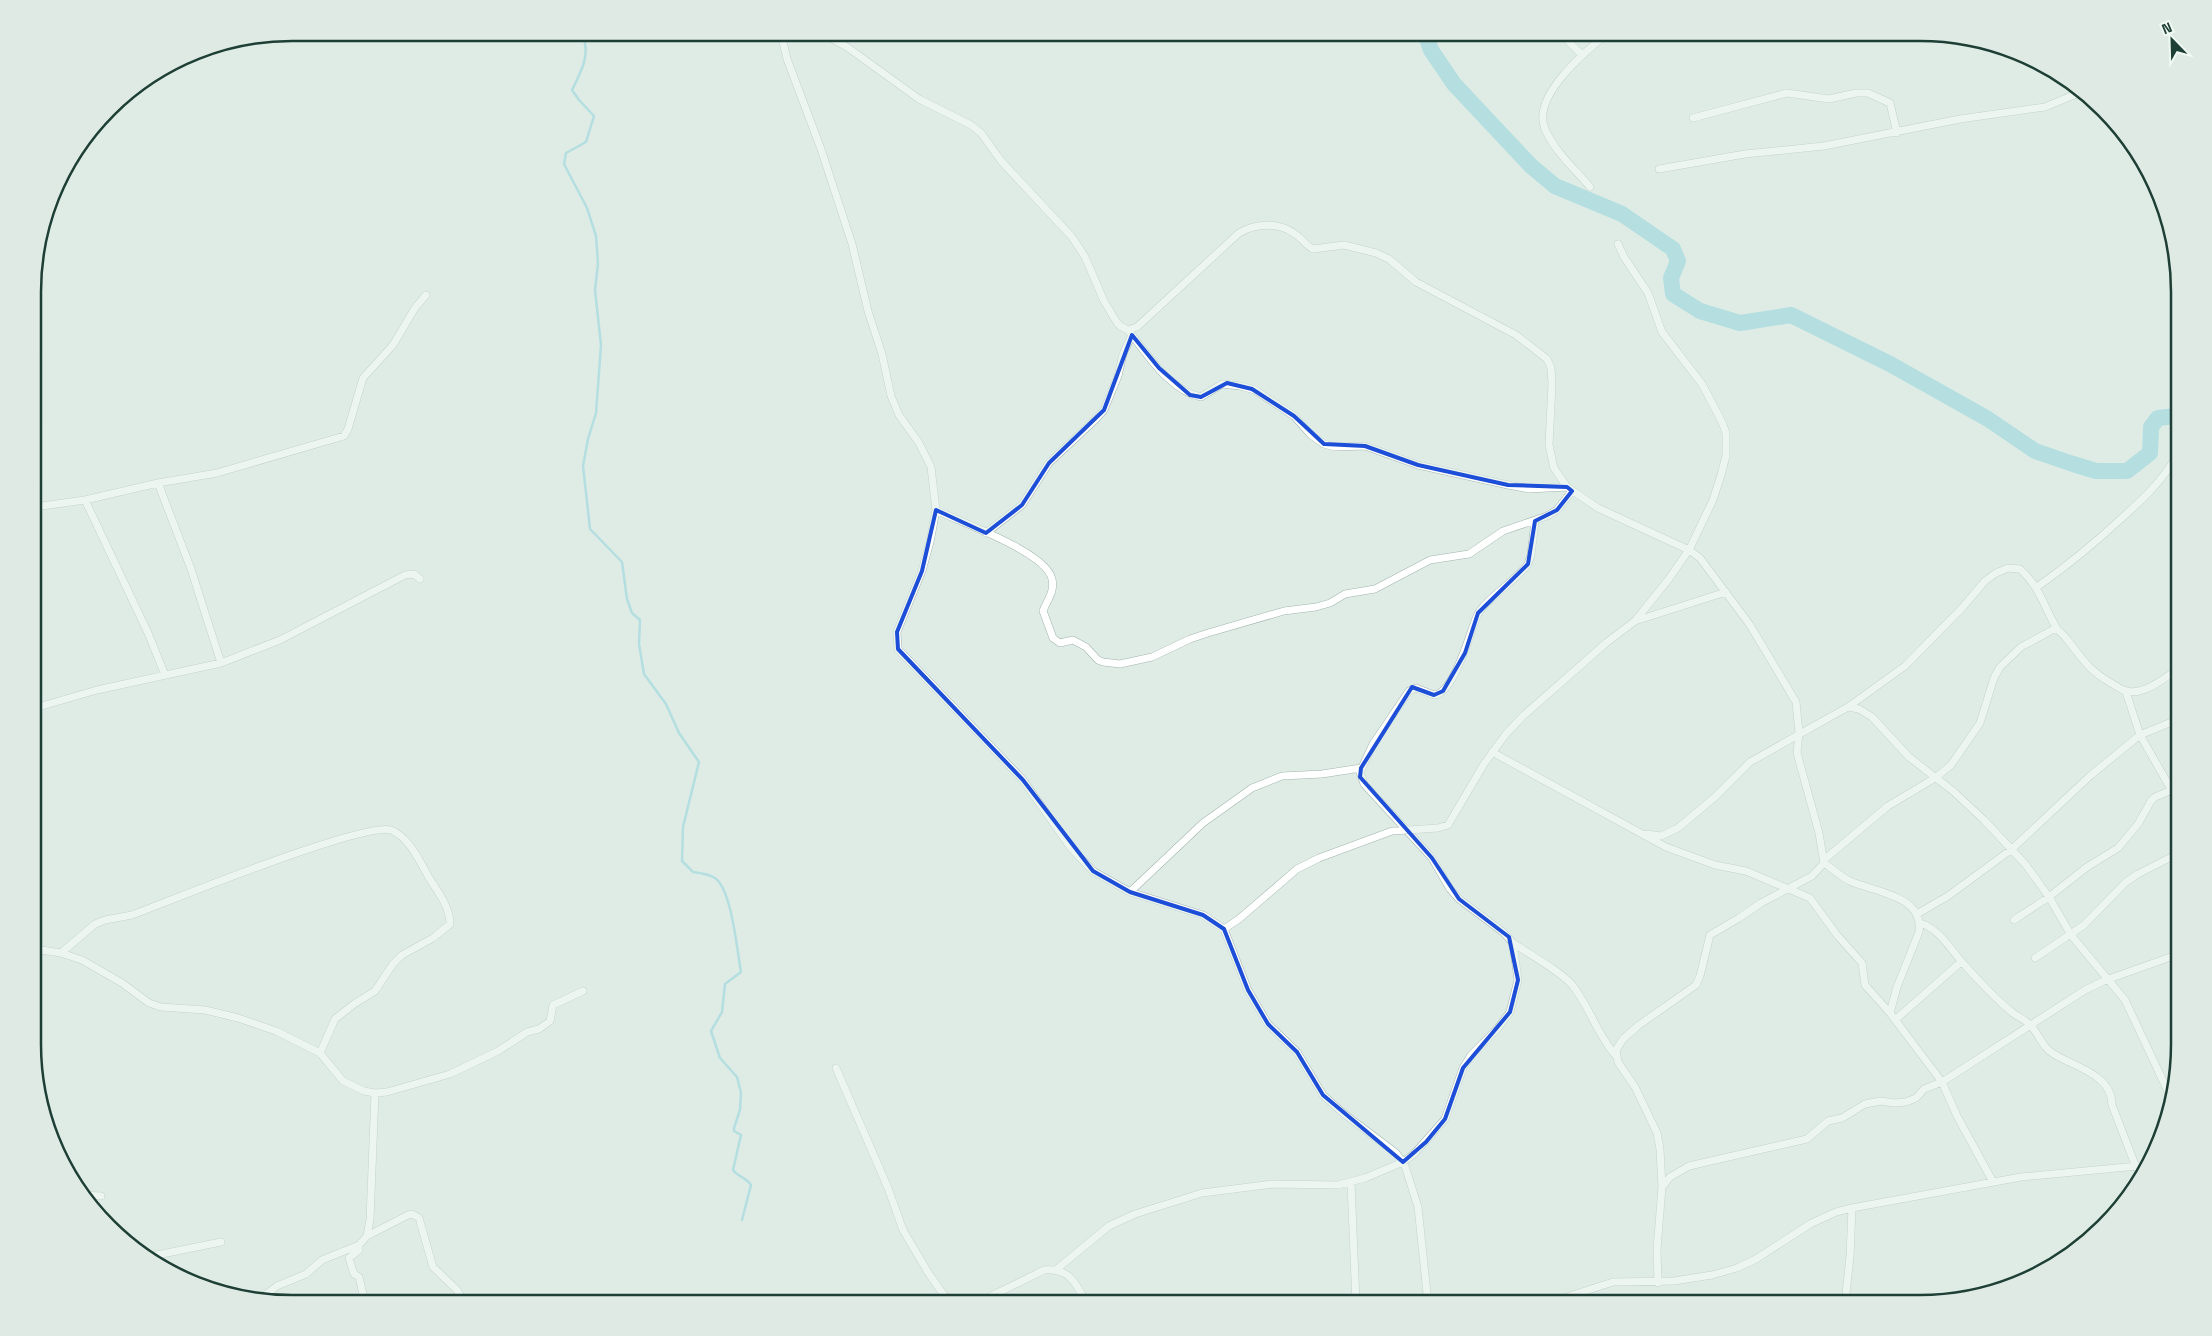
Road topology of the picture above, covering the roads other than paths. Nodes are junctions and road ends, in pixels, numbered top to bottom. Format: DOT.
graph roads {
  1 [pos="783,41"];
  2 [pos="837,41"];
  3 [pos="1569,41"];
  4 [pos="1598,41"];
  5 [pos="1582,55"];
  6 [pos="2075,95"];
  7 [pos="1693,118"];
  8 [pos="1897,133"];
  9 [pos="1659,169"];
  10 [pos="1590,187"];
  11 [pos="1618,244"];
  12 [pos="426,295"];
  13 [pos="1130,333"];
  14 [pos="2171,466"];
  15 [pos="158,483"];
  16 [pos="1569,489"];
  17 [pos="85,500"];
  18 [pos="41,506"];
  19 [pos="936,510"];
  20 [pos="1535,521"];
  21 [pos="986,533"];
  22 [pos="1689,550"];
  23 [pos="420,579"];
  24 [pos="2037,587"];
  25 [pos="1726,592"];
  26 [pos="1635,621"];
  27 [pos="2056,628"];
  28 [pos="220,663"];
  29 [pos="2171,674"];
  30 [pos="165,675"];
  31 [pos="2126,692"];
  32 [pos="41,706"];
  33 [pos="1848,707"];
  34 [pos="2171,722"];
  35 [pos="1799,733"];
  36 [pos="2140,735"];
  37 [pos="1492,752"];
  38 [pos="1361,768"];
  39 [pos="1935,778"];
  40 [pos="2171,788"];
  41 [pos="2171,791"];
  42 [pos="1404,829"];
  43 [pos="1646,834"];
  44 [pos="2012,850"];
  45 [pos="2171,858"];
  46 [pos="1825,861"];
  47 [pos="1789,889"];
  48 [pos="1130,892"];
  49 [pos="2049,897"];
  50 [pos="1917,914"];
  51 [pos="2014,920"];
  52 [pos="1920,923"];
  53 [pos="1224,929"];
  54 [pos="2071,935"];
  55 [pos="1513,943"];
  56 [pos="41,950"];
  57 [pos="61,953"];
  58 [pos="2171,957"];
  59 [pos="2035,958"];
  60 [pos="1962,962"];
  61 [pos="2106,980"];
  62 [pos="583,991"];
  63 [pos="1890,1013"];
  64 [pos="1895,1020"];
  65 [pos="2029,1024"];
  66 [pos="320,1052"];
  67 [pos="1616,1056"];
  68 [pos="836,1068"];
  69 [pos="1942,1082"];
  70 [pos="2167,1089"];
  71 [pos="375,1093"];
  72 [pos="1403,1162"];
  73 [pos="2136,1167"];
  74 [pos="1351,1182"];
  75 [pos="1993,1182"];
  76 [pos="1662,1187"];
  77 [pos="92,1196"];
  78 [pos="101,1196"];
  79 [pos="1852,1208"];
  80 [pos="367,1236"];
  81 [pos="221,1242"];
  82 [pos="359,1245"];
  83 [pos="157,1255"];
  84 [pos="1057,1269"];
  85 [pos="1658,1282"];
  86 [pos="267,1293"];
  87 [pos="363,1295"];
  88 [pos="460,1295"];
  89 [pos="945,1295"];
  90 [pos="992,1295"];
  91 [pos="1081,1295"];
  92 [pos="1356,1295"];
  93 [pos="1427,1295"];
  94 [pos="1573,1295"];
  95 [pos="1846,1295"];
  1 -- 19 [label="street"];
  2 -- 13 [label="street"];
  3 -- 5 [label="street"];
  4 -- 5 [label="street"];
  5 -- 10 [label="street"];
  6 -- 8 [label="street"];
  7 -- 8 [label="street"];
  8 -- 9 [label="street"];
  11 -- 22 [label="street"];
  12 -- 15 [label="street"];
  13 -- 16 [label="street"];
  13 -- 16 [label="street"];
  13 -- 21 [label="street"];
  14 -- 24 [label="street"];
  15 -- 17 [label="street"];
  15 -- 28 [label="street"];
  16 -- 20 [label="street"];
  16 -- 22 [label="street"];
  17 -- 18 [label="street"];
  17 -- 30 [label="street"];
  19 -- 21 [label="street"];
  19 -- 48 [label="street"];
  20 -- 21 [label="street"];
  20 -- 38 [label="street"];
  22 -- 25 [label="street"];
  22 -- 26 [label="street"];
  23 -- 28 [label="street"];
  24 -- 27 [label="street"];
  24 -- 33 [label="street"];
  25 -- 26 [label="street"];
  25 -- 35 [label="street"];
  26 -- 37 [label="street"];
  27 -- 31 [label="street"];
  27 -- 39 [label="street"];
  28 -- 30 [label="street"];
  29 -- 31 [label="street"];
  30 -- 32 [label="street"];
  31 -- 36 [label="street"];
  33 -- 35 [label="street"];
  33 -- 39 [label="street"];
  34 -- 36 [label="street"];
  35 -- 43 [label="street"];
  35 -- 46 [label="street"];
  36 -- 40 [label="street"];
  36 -- 44 [label="street"];
  37 -- 42 [label="street"];
  37 -- 43 [label="street"];
  38 -- 42 [label="street"];
  38 -- 48 [label="street"];
  39 -- 44 [label="street"];
  39 -- 46 [label="street"];
  41 -- 49 [label="street"];
  42 -- 53 [label="street"];
  42 -- 55 [label="street"];
  43 -- 47 [label="street"];
  44 -- 49 [label="street"];
  44 -- 50 [label="street"];
  45 -- 54 [label="street"];
  46 -- 47 [label="street"];
  46 -- 50 [label="street"];
  47 -- 63 [label="street"];
  47 -- 67 [label="street"];
  48 -- 53 [label="street"];
  49 -- 51 [label="street"];
  49 -- 54 [label="street"];
  50 -- 52 [label="street"];
  52 -- 60 [label="street"];
  52 -- 63 [label="street"];
  53 -- 72 [label="street"];
  54 -- 59 [label="street"];
  54 -- 61 [label="street"];
  55 -- 67 [label="street"];
  55 -- 72 [label="street"];
  56 -- 57 [label="street"];
  57 -- 66 [label="street"];
  57 -- 66 [label="street"];
  58 -- 61 [label="street"];
  60 -- 64 [label="street"];
  60 -- 65 [label="street"];
  61 -- 65 [label="street"];
  61 -- 70 [label="street"];
  62 -- 71 [label="street"];
  63 -- 64 [label="street"];
  64 -- 69 [label="street"];
  65 -- 69 [label="street"];
  65 -- 73 [label="street"];
  66 -- 71 [label="street"];
  67 -- 76 [label="street"];
  68 -- 89 [label="street"];
  69 -- 75 [label="street"];
  69 -- 76 [label="street"];
  71 -- 80 [label="street"];
  72 -- 74 [label="street"];
  72 -- 93 [label="street"];
  73 -- 75 [label="street"];
  74 -- 84 [label="street"];
  74 -- 92 [label="street"];
  75 -- 79 [label="street"];
  76 -- 85 [label="street"];
  77 -- 78 [label="street"];
  79 -- 85 [label="street"];
  79 -- 95 [label="street"];
  80 -- 82 [label="street"];
  80 -- 88 [label="street"];
  81 -- 83 [label="street"];
  82 -- 86 [label="street"];
  82 -- 87 [label="street"];
  84 -- 90 [label="street"];
  84 -- 91 [label="street"];
  85 -- 94 [label="street"];
}
